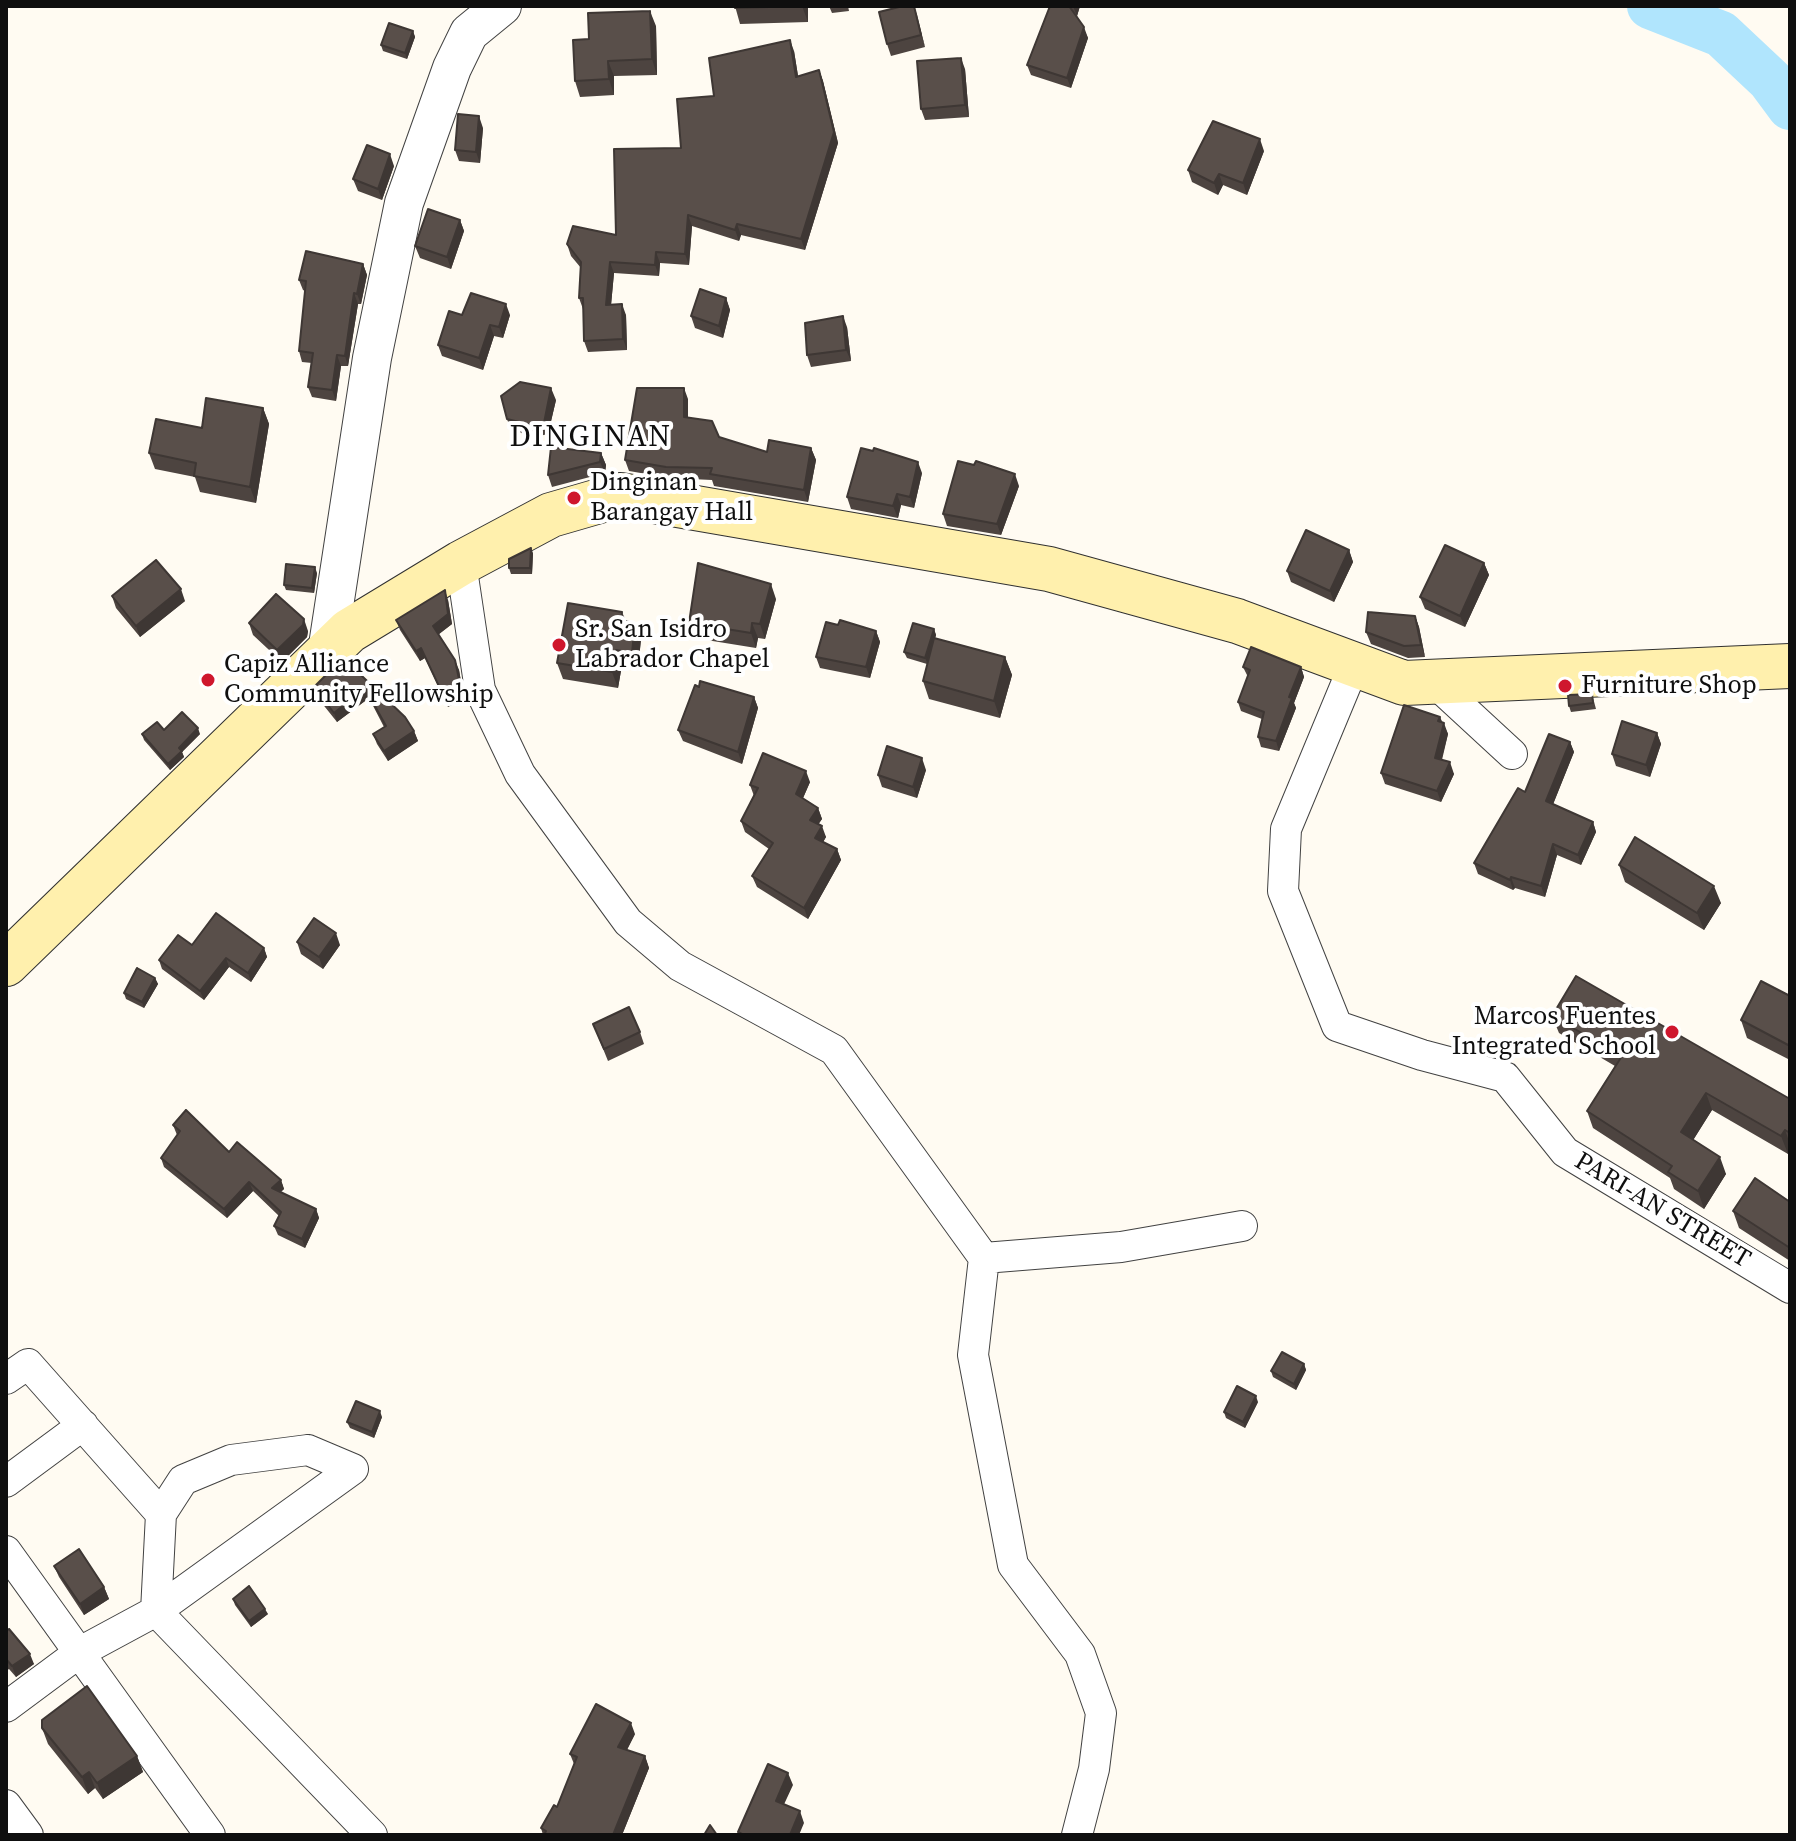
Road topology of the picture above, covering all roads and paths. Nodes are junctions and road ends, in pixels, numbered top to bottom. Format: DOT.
graph roads {
  1 [pos="502,6"];
  2 [pos="461,563"];
  3 [pos="327,652"];
  4 [pos="1355,663"];
  5 [pos="1790,666"];
  6 [pos="1434,682"];
  7 [pos="1512,754"];
  8 [pos="6,964"];
  9 [pos="1242,1226"];
  10 [pos="984,1258"];
  11 [pos="1790,1288"];
  12 [pos="6,1379"];
  13 [pos="83,1425"];
  14 [pos="6,1482"];
  15 [pos="161,1514"];
  16 [pos="6,1551"];
  17 [pos="156,1611"];
  18 [pos="80,1652"];
  19 [pos="6,1707"];
  20 [pos="6,1805"];
  21 [pos="28,1835"];
  22 [pos="210,1835"];
  23 [pos="372,1835"];
  24 [pos="1077,1835"];
  1 -- 3 [label="street"];
  2 -- 3 [label="main road"];
  2 -- 4 [label="main road"];
  2 -- 10 [label="street"];
  3 -- 8 [label="main road"];
  4 -- 6 [label="main road"];
  4 -- 11 [label="street, PARI-AN STREET"];
  5 -- 6 [label="main road"];
  6 -- 7 [label="street"];
  9 -- 10 [label="street"];
  10 -- 24 [label="street"];
  12 -- 13 [label="street"];
  13 -- 14 [label="street"];
  13 -- 15 [label="street"];
  15 -- 17 [label="street"];
  15 -- 17 [label="street"];
  16 -- 18 [label="street"];
  17 -- 18 [label="street"];
  17 -- 23 [label="street"];
  18 -- 19 [label="street"];
  18 -- 22 [label="street"];
  20 -- 21 [label="street"];
}
